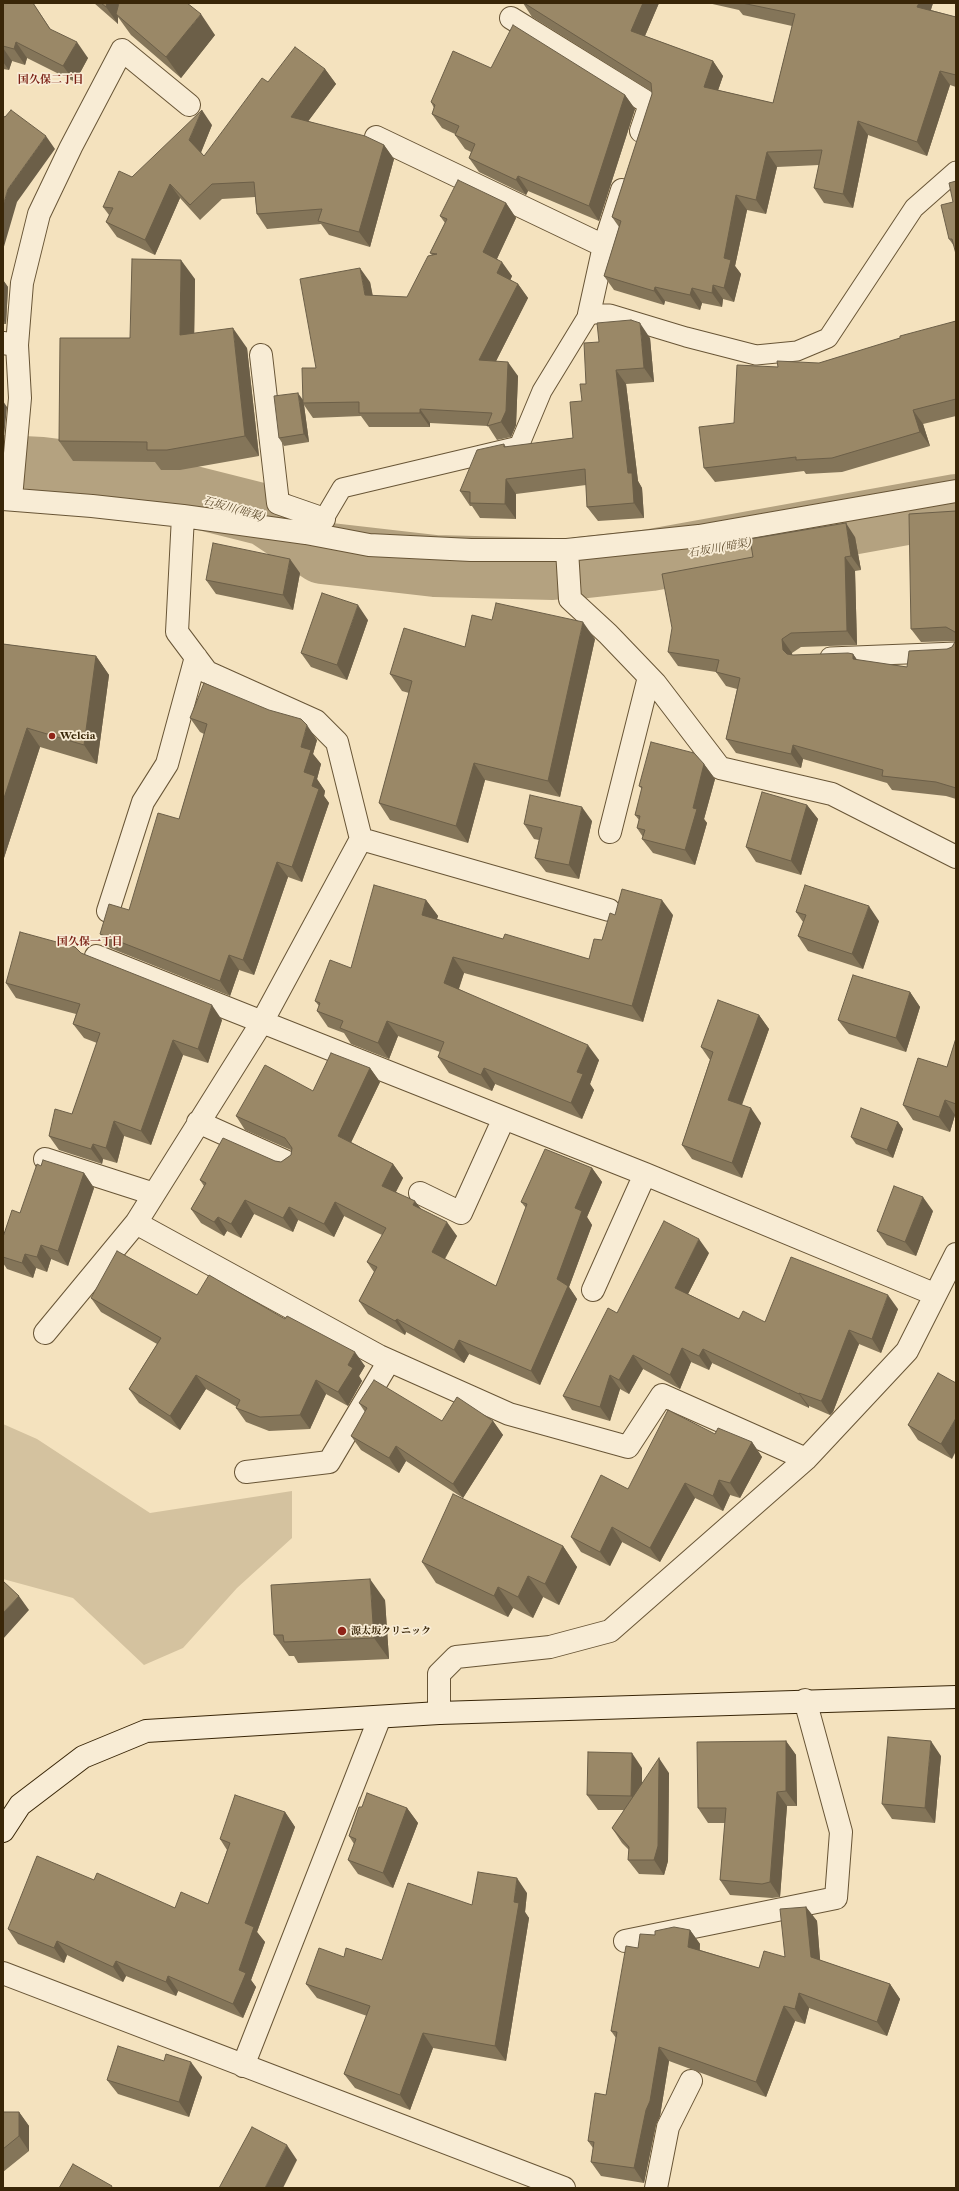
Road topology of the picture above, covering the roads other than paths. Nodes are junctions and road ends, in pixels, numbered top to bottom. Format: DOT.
graph roads {
  1 [pos="511,18"];
  2 [pos="189,105"];
  3 [pos="376,138"];
  4 [pos="636,149"];
  5 [pos="628,171"];
  6 [pos="956,171"];
  7 [pos="604,246"];
  8 [pos="589,314"];
  9 [pos="10,344"];
  10 [pos="261,355"];
  11 [pos="956,491"];
  12 [pos="7,499"];
  13 [pos="183,516"];
  14 [pos="315,529"];
  15 [pos="567,550"];
  16 [pos="956,652"];
  17 [pos="196,657"];
  18 [pos="810,658"];
  19 [pos="648,677"];
  20 [pos="610,832"];
  21 [pos="361,839"];
  22 [pos="956,857"];
  23 [pos="609,910"];
  24 [pos="108,911"];
  25 [pos="96,956"];
  26 [pos="262,1022"];
  27 [pos="504,1118"];
  28 [pos="198,1122"];
  29 [pos="46,1159"];
  30 [pos="289,1162"];
  31 [pos="644,1174"];
  32 [pos="420,1193"];
  33 [pos="154,1194"];
  34 [pos="136,1223"];
  35 [pos="956,1254"];
  36 [pos="593,1290"];
  37 [pos="934,1294"];
  38 [pos="45,1333"];
  39 [pos="389,1361"];
  40 [pos="806,1459"];
  41 [pos="246,1472"];
  42 [pos="956,1697"];
  43 [pos="805,1700"];
  44 [pos="439,1713"];
  45 [pos="380,1717"];
  46 [pos="3,1831"];
  47 [pos="625,1941"];
  48 [pos="3,1973"];
  49 [pos="243,2066"];
  50 [pos="692,2081"];
  51 [pos="564,2188"];
  52 [pos="656,2188"];
  1 -- 4 [label="street"];
  2 -- 9 [label="street"];
  3 -- 7 [label="street"];
  5 -- 7 [label="street"];
  6 -- 8 [label="lane"];
  7 -- 8 [label="street"];
  8 -- 14 [label="lane"];
  9 -- 12 [label="street"];
  10 -- 14 [label="street"];
  11 -- 15 [label="street"];
  12 -- 13 [label="street"];
  13 -- 14 [label="street"];
  13 -- 17 [label="street"];
  14 -- 15 [label="street"];
  15 -- 19 [label="street"];
  16 -- 18 [label="lane"];
  17 -- 21 [label="street"];
  17 -- 24 [label="street"];
  19 -- 20 [label="street"];
  19 -- 22 [label="street"];
  21 -- 23 [label="street"];
  21 -- 26 [label="street"];
  25 -- 26 [label="street"];
  26 -- 27 [label="street"];
  26 -- 28 [label="street"];
  27 -- 31 [label="street"];
  27 -- 32 [label="street"];
  28 -- 30 [label="street"];
  28 -- 33 [label="street"];
  29 -- 33 [label="street"];
  31 -- 36 [label="street"];
  31 -- 37 [label="street"];
  33 -- 34 [label="street"];
  34 -- 38 [label="street"];
  34 -- 39 [label="street"];
  35 -- 37 [label="street"];
  37 -- 40 [label="street"];
  39 -- 40 [label="street"];
  39 -- 41 [label="street"];
  40 -- 44 [label="street"];
  42 -- 43 [label="street"];
  43 -- 44 [label="street"];
  43 -- 47 [label="street"];
  44 -- 45 [label="street"];
  45 -- 46 [label="street"];
  45 -- 49 [label="street"];
  48 -- 49 [label="street"];
  49 -- 51 [label="street"];
  50 -- 52 [label="street"];
}
